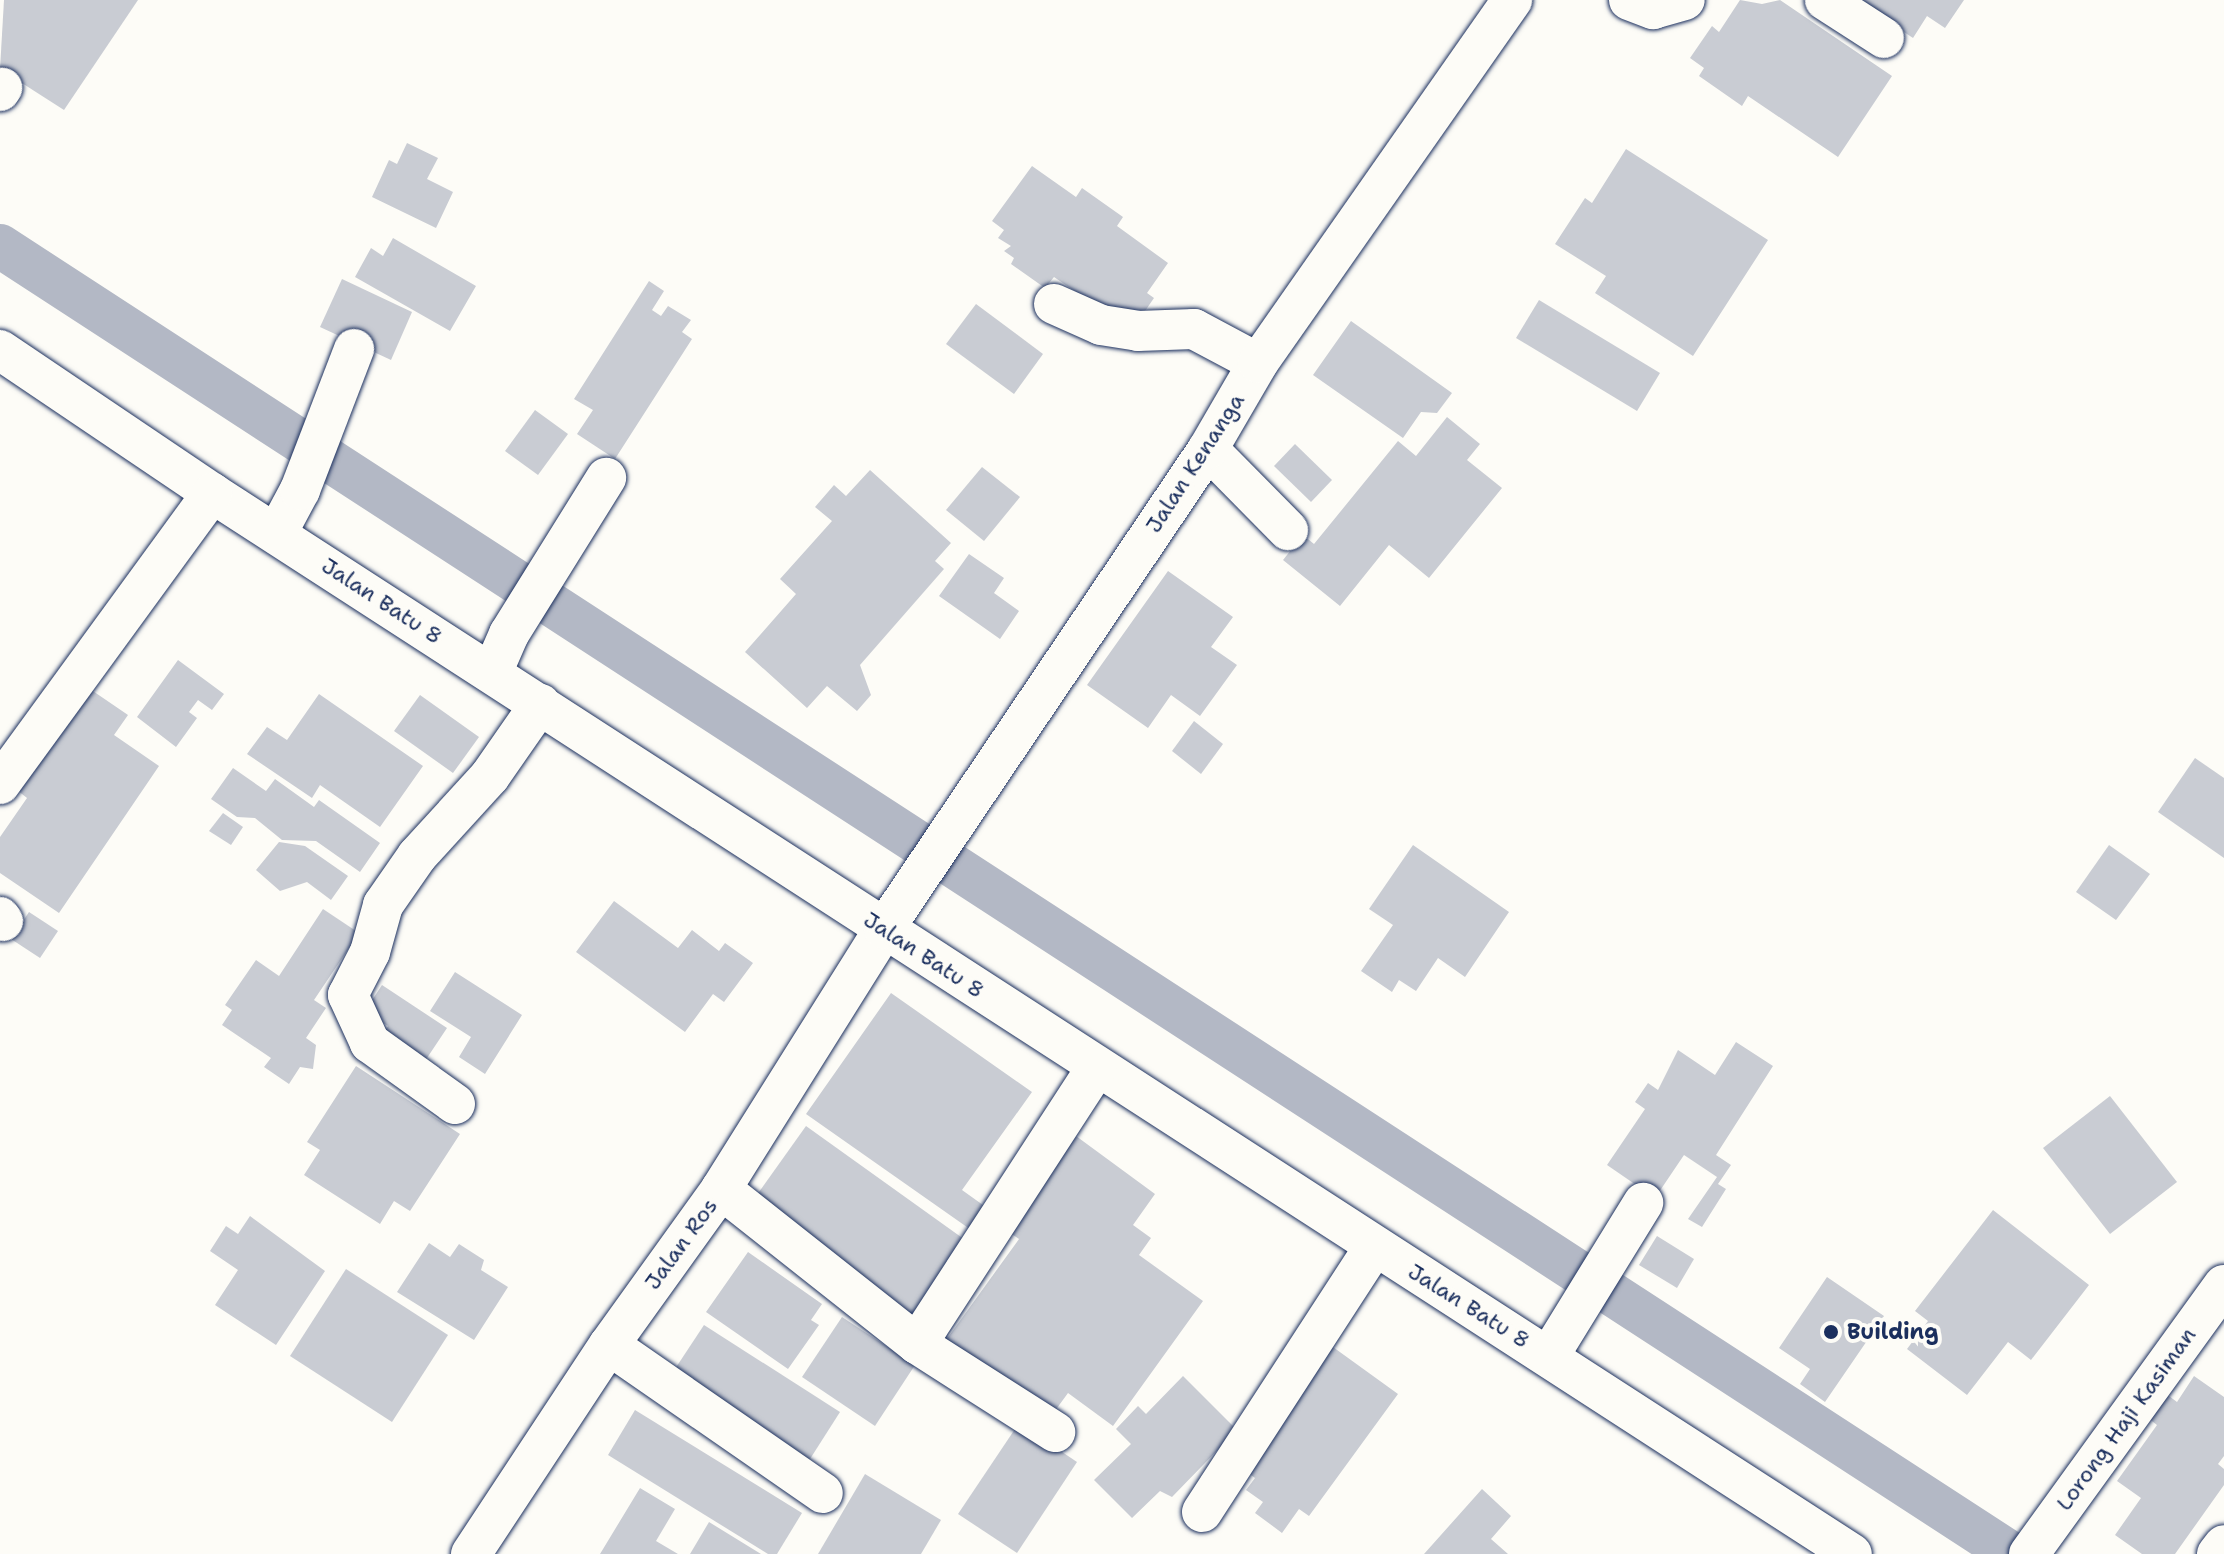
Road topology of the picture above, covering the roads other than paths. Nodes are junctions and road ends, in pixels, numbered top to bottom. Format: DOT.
graph roads {
  1 [pos="1512,0"];
  2 [pos="1629,0"];
  3 [pos="1685,0"];
  4 [pos="1825,0"];
  5 [pos="1884,38"];
  6 [pos="1054,304"];
  7 [pos="354,349"];
  8 [pos="0,350"];
  9 [pos="1258,363"];
  10 [pos="1208,449"];
  11 [pos="606,478"];
  12 [pos="212,493"];
  13 [pos="1288,530"];
  14 [pos="277,533"];
  15 [pos="492,673"];
  16 [pos="540,704"];
  17 [pos="0,784"];
  18 [pos="894,913"];
  19 [pos="1097,1067"];
  20 [pos="455,1104"];
  21 [pos="721,1189"];
  22 [pos="1643,1203"];
  23 [pos="1375,1246"];
  24 [pos="2224,1285"];
  25 [pos="917,1344"];
  26 [pos="609,1345"];
  27 [pos="1549,1356"];
  28 [pos="1055,1432"];
  29 [pos="823,1493"];
  30 [pos="1202,1512"];
  31 [pos="2037,1542"];
  32 [pos="2224,1545"];
  33 [pos="474,1553"];
  34 [pos="1849,1553"];
  35 [pos="2217,1554"];
  1 -- 9 [label="street, Jalan Kenanga"];
  2 -- 3 [label="street"];
  4 -- 5 [label="street"];
  6 -- 9 [label="street"];
  7 -- 14 [label="street"];
  8 -- 12 [label="street, Jalan Batu 8"];
  9 -- 10 [label="street, Jalan Kenanga"];
  10 -- 13 [label="street"];
  10 -- 18 [label="street, Jalan Kenanga"];
  11 -- 15 [label="street"];
  12 -- 14 [label="street, Jalan Batu 8"];
  12 -- 17 [label="street"];
  14 -- 15 [label="street, Jalan Batu 8"];
  15 -- 16 [label="street, Jalan Batu 8"];
  16 -- 18 [label="street, Jalan Batu 8"];
  16 -- 20 [label="street"];
  18 -- 19 [label="street, Jalan Batu 8"];
  18 -- 21 [label="street, Jalan Ros"];
  19 -- 23 [label="street, Jalan Batu 8"];
  19 -- 25 [label="street"];
  21 -- 25 [label="street"];
  21 -- 26 [label="street, Jalan Ros"];
  22 -- 27 [label="street"];
  23 -- 27 [label="street, Jalan Batu 8"];
  23 -- 30 [label="street"];
  24 -- 31 [label="street, Lorong Haji Kasiman"];
  25 -- 28 [label="street"];
  26 -- 29 [label="street"];
  26 -- 33 [label="street, Jalan Ros"];
  27 -- 34 [label="street, Jalan Batu 8"];
  32 -- 35 [label="street"];
}
